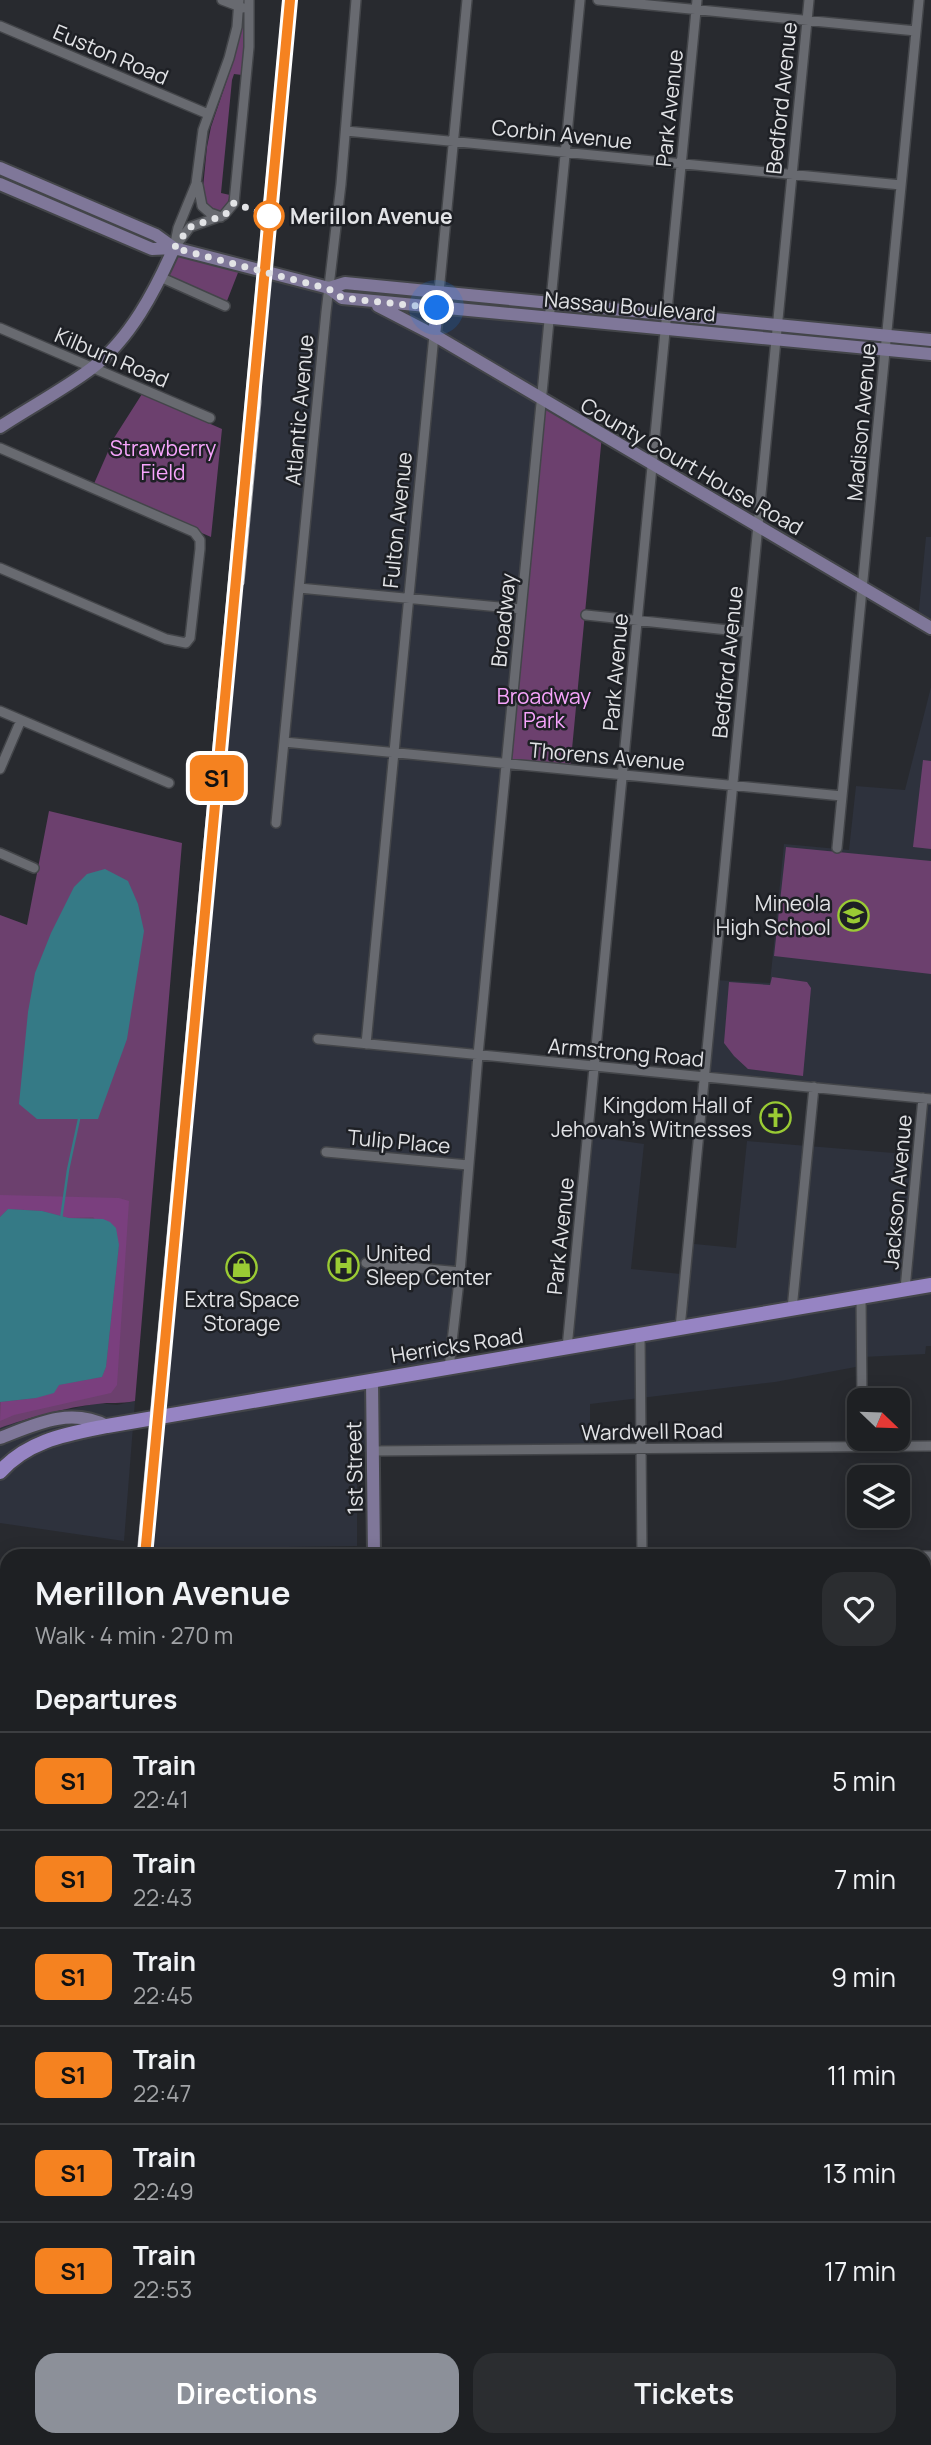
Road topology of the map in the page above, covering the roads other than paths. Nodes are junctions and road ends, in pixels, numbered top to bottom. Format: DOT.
graph roads {
  1 [pos="222,0"];
  2 [pos="356,0"];
  3 [pos="467,0"];
  4 [pos="580,0"];
  5 [pos="598,0"];
  6 [pos="808,0"];
  7 [pos="919,0"];
  8 [pos="244,4"];
  9 [pos="697,5"];
  10 [pos="807,20"];
  11 [pos="0,26"];
  12 [pos="916,31"];
  13 [pos="208,114"];
  14 [pos="346,131"];
  15 [pos="453,141"];
  16 [pos="565,152"];
  17 [pos="682,163"];
  18 [pos="0,168"];
  19 [pos="792,174"];
  20 [pos="198,176"];
  21 [pos="0,184"];
  22 [pos="901,185"];
  23 [pos="221,217"];
  24 [pos="174,248"];
  25 [pos="160,277"];
  26 [pos="329,289"];
  27 [pos="439,292"];
  28 [pos="371,302"];
  29 [pos="551,303"];
  30 [pos="225,306"];
  31 [pos="437,308"];
  32 [pos="667,314"];
  33 [pos="549,318"];
  34 [pos="777,325"];
  35 [pos="0,328"];
  36 [pos="666,329"];
  37 [pos="434,335"];
  38 [pos="776,339"];
  39 [pos="931,340"];
  40 [pos="886,343"];
  41 [pos="931,354"];
  42 [pos="93,368"];
  43 [pos="541,400"];
  44 [pos="210,418"];
  45 [pos="0,427"];
  46 [pos="0,448"];
  47 [pos="653,464"];
  48 [pos="758,526"];
  49 [pos="0,568"];
  50 [pos="299,588"];
  51 [pos="862,588"];
  52 [pos="409,598"];
  53 [pos="521,609"];
  54 [pos="586,615"];
  55 [pos="637,621"];
  56 [pos="931,628"];
  57 [pos="747,632"];
  58 [pos="0,710"];
  59 [pos="21,720"];
  60 [pos="284,742"];
  61 [pos="394,752"];
  62 [pos="506,764"];
  63 [pos="0,769"];
  64 [pos="623,775"];
  65 [pos="169,783"];
  66 [pos="733,785"];
  67 [pos="842,796"];
  68 [pos="276,823"];
  69 [pos="837,848"];
  70 [pos="0,853"];
  71 [pos="34,868"];
  72 [pos="318,1039"];
  73 [pos="366,1044"];
  74 [pos="478,1055"];
  75 [pos="594,1067"];
  76 [pos="705,1077"];
  77 [pos="814,1087"];
  78 [pos="927,1099"];
  79 [pos="326,1152"];
  80 [pos="468,1165"];
  81 [pos="366,1263"];
  82 [pos="460,1272"];
  83 [pos="931,1285"];
  84 [pos="905,1289"];
  85 [pos="861,1297"];
  86 [pos="792,1309"];
  87 [pos="680,1328"];
  88 [pos="640,1335"];
  89 [pos="567,1348"];
  90 [pos="449,1368"];
  91 [pos="372,1380"];
  92 [pos="862,1388"];
  93 [pos="107,1426"];
  94 [pos="0,1438"];
  95 [pos="847,1442"];
  96 [pos="910,1445"];
  97 [pos="931,1446"];
  98 [pos="641,1449"];
  99 [pos="373,1451"];
  100 [pos="0,1472"];
  101 [pos="374,1549"];
  102 [pos="642,1549"];
  103 [pos="0,2250"];
  104 [pos="0,2259"];
  1 -- 8 [label="street"];
  2 -- 14 [label="street, Atlantic Avenue"];
  3 -- 15 [label="street, Fulton Avenue"];
  4 -- 16 [label="street, Broadway"];
  5 -- 9 [label="street"];
  6 -- 10 [label="street, Bedford Avenue"];
  7 -- 12 [label="street, Madison Avenue"];
  8 -- 13 [label="street"];
  8 -- 23 [label="street"];
  9 -- 10 [label="street"];
  9 -- 17 [label="street, Park Avenue"];
  10 -- 12 [label="street"];
  10 -- 19 [label="street, Bedford Avenue"];
  11 -- 13 [label="street, Euston Road"];
  12 -- 22 [label="street, Madison Avenue"];
  13 -- 20 [label="street"];
  14 -- 15 [label="street, Corbin Avenue"];
  14 -- 26 [label="street, Atlantic Avenue"];
  15 -- 16 [label="street, Corbin Avenue"];
  15 -- 27 [label="street, Fulton Avenue"];
  16 -- 17 [label="street, Corbin Avenue"];
  16 -- 29 [label="street, Broadway"];
  17 -- 19 [label="street, Corbin Avenue"];
  17 -- 32 [label="street, Park Avenue"];
  18 -- 24 [label="main road, Nassau Boulevard"];
  19 -- 22 [label="street, Corbin Avenue"];
  19 -- 34 [label="street, Bedford Avenue"];
  20 -- 23 [label="street"];
  20 -- 24 [label="street"];
  21 -- 24 [label="main road, Nassau Boulevard"];
  22 -- 40 [label="street, Madison Avenue"];
  23 -- 24 [label="street"];
  24 -- 25 [label="main road"];
  24 -- 26 [label="main road, Nassau Boulevard"];
  25 -- 30 [label="street"];
  25 -- 42 [label="main road"];
  26 -- 27 [label="main road, Nassau Boulevard"];
  26 -- 28 [label="main road, Nassau Boulevard"];
  26 -- 50 [label="street, Atlantic Avenue"];
  27 -- 29 [label="main road, Nassau Boulevard"];
  27 -- 31 [label="main road, Fulton Avenue"];
  28 -- 31 [label="main road, Nassau Boulevard"];
  28 -- 37 [label="main road, County Court House Road"];
  29 -- 32 [label="main road, Nassau Boulevard"];
  29 -- 33 [label="street, Broadway"];
  31 -- 33 [label="main road, Nassau Boulevard"];
  31 -- 37 [label="main road, Fulton Avenue"];
  32 -- 34 [label="main road, Nassau Boulevard"];
  32 -- 36 [label="street, Park Avenue"];
  33 -- 36 [label="main road, Nassau Boulevard"];
  33 -- 43 [label="street, Broadway"];
  34 -- 38 [label="street, Bedford Avenue"];
  34 -- 40 [label="main road, Nassau Boulevard"];
  35 -- 42 [label="street, Kilburn Road"];
  36 -- 38 [label="main road, Nassau Boulevard"];
  36 -- 47 [label="street, Park Avenue"];
  37 -- 43 [label="main road, County Court House Road"];
  37 -- 52 [label="street, Fulton Avenue"];
  38 -- 40 [label="main road, Nassau Boulevard"];
  38 -- 48 [label="street, Bedford Avenue"];
  39 -- 40 [label="main road, Nassau Boulevard"];
  40 -- 41 [label="main road, Nassau Boulevard"];
  40 -- 51 [label="street, Madison Avenue"];
  42 -- 44 [label="street, Kilburn Road"];
  42 -- 45 [label="main road"];
  43 -- 47 [label="main road, County Court House Road"];
  43 -- 53 [label="street, Broadway"];
  46 -- 49 [label="street"];
  47 -- 48 [label="main road, County Court House Road"];
  47 -- 55 [label="street, Park Avenue"];
  48 -- 51 [label="main road, County Court House Road"];
  48 -- 57 [label="street, Bedford Avenue"];
  50 -- 52 [label="street"];
  50 -- 60 [label="street, Atlantic Avenue"];
  51 -- 56 [label="main road, County Court House Road"];
  51 -- 67 [label="street, Madison Avenue"];
  52 -- 53 [label="street"];
  52 -- 61 [label="street, Fulton Avenue"];
  53 -- 62 [label="street, Broadway"];
  54 -- 55 [label="street"];
  55 -- 57 [label="street"];
  55 -- 64 [label="street, Park Avenue"];
  57 -- 66 [label="street, Bedford Avenue"];
  58 -- 59 [label="street"];
  59 -- 63 [label="street"];
  59 -- 65 [label="street"];
  60 -- 61 [label="street, Thorens Avenue"];
  60 -- 68 [label="street, Atlantic Avenue"];
  61 -- 62 [label="street, Thorens Avenue"];
  61 -- 73 [label="street, Fulton Avenue"];
  62 -- 64 [label="street, Thorens Avenue"];
  62 -- 74 [label="street, Broadway"];
  64 -- 66 [label="street, Thorens Avenue"];
  64 -- 75 [label="street, Park Avenue"];
  66 -- 67 [label="street, Thorens Avenue"];
  66 -- 76 [label="street, Bedford Avenue"];
  67 -- 69 [label="street, Madison Avenue"];
  70 -- 71 [label="street"];
  72 -- 73 [label="street, Armstrong Road"];
  73 -- 74 [label="street, Armstrong Road"];
  74 -- 75 [label="street, Armstrong Road"];
  74 -- 80 [label="street, Broadway"];
  75 -- 76 [label="street, Armstrong Road"];
  75 -- 89 [label="street, Park Avenue"];
  76 -- 77 [label="street, Armstrong Road"];
  76 -- 87 [label="street, Bedford Avenue"];
  77 -- 78 [label="street, Armstrong Road"];
  77 -- 86 [label="street"];
  78 -- 84 [label="street, Jackson Avenue"];
  79 -- 80 [label="street, Tulip Place"];
  80 -- 82 [label="street, Broadway"];
  81 -- 82 [label="street"];
  82 -- 90 [label="street, Broadway"];
  83 -- 84 [label="main road, Herricks Road"];
  84 -- 85 [label="main road, Herricks Road"];
  85 -- 86 [label="main road, Herricks Road"];
  85 -- 92 [label="street"];
  86 -- 87 [label="main road, Herricks Road"];
  87 -- 88 [label="main road, Herricks Road"];
  88 -- 89 [label="main road, Herricks Road"];
  88 -- 98 [label="street"];
  89 -- 90 [label="main road, Herricks Road"];
  90 -- 91 [label="main road, Herricks Road"];
  91 -- 93 [label="main road, Herricks Road"];
  91 -- 99 [label="main road, 1st Street"];
  93 -- 94 [label="main road"];
  93 -- 100 [label="main road, Herricks Road"];
  95 -- 98 [label="street, Wardwell Road"];
  96 -- 97 [label="street, Wardwell Road"];
  98 -- 99 [label="street, Wardwell Road"];
  98 -- 102 [label="street"];
  99 -- 101 [label="main road, 1st Street"];
  103 -- 104 [label="street"];
}
